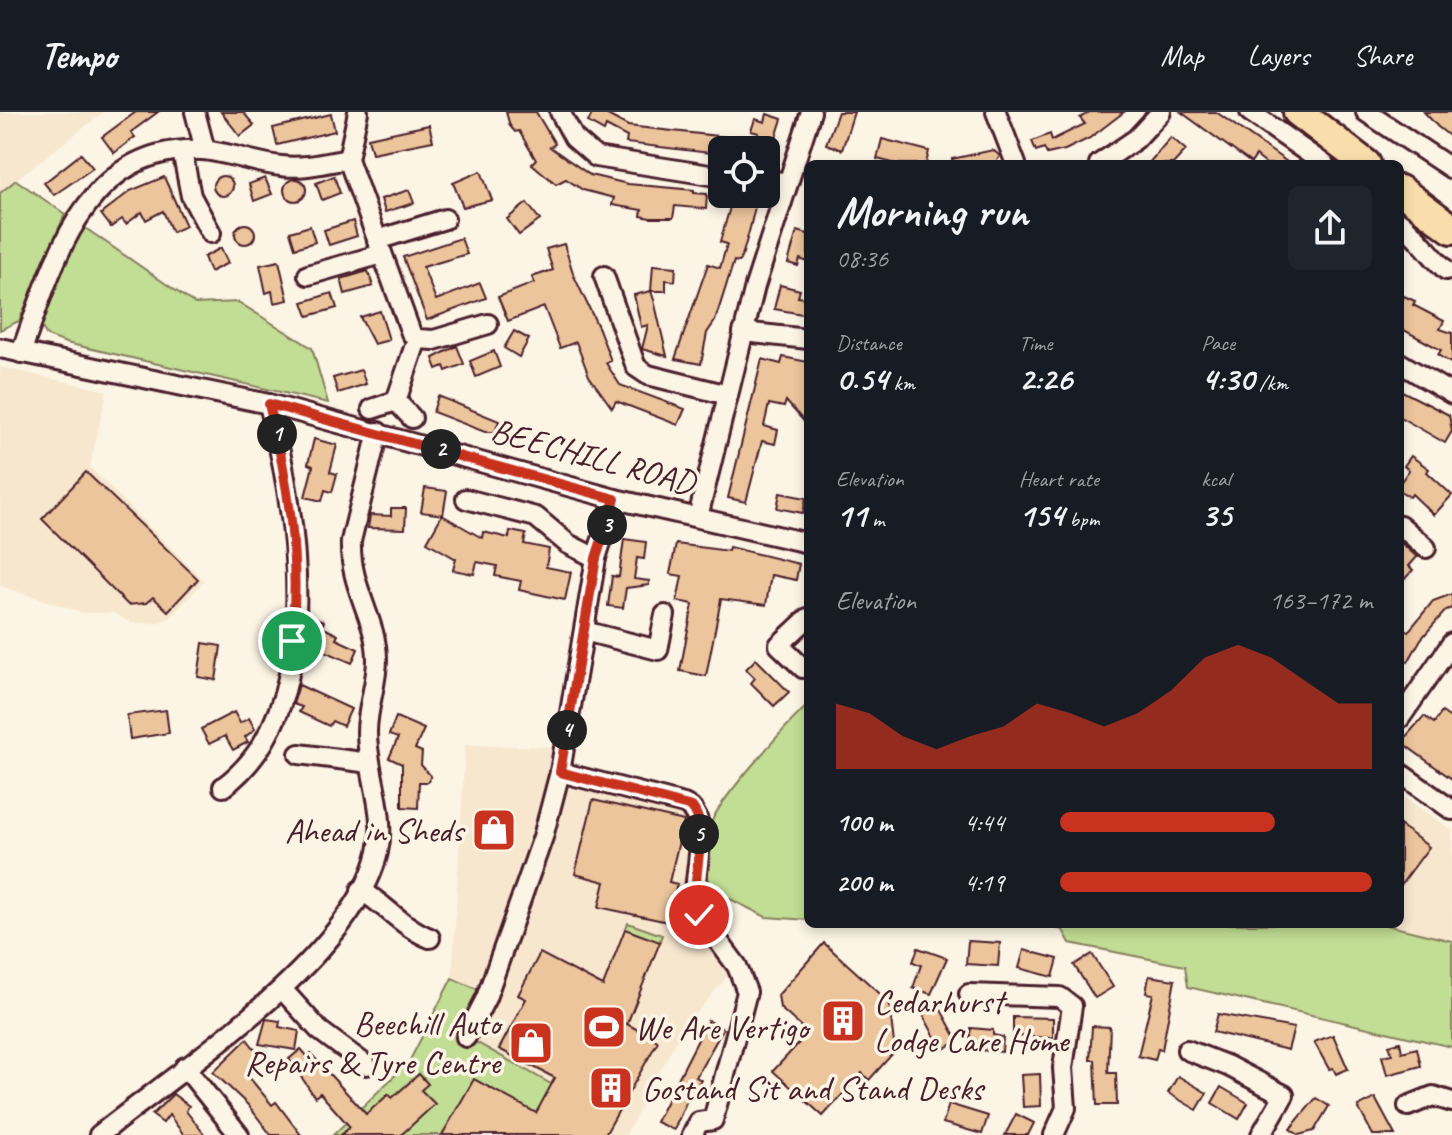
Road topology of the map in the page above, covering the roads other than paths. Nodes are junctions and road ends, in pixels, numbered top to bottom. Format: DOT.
graph roads {
  1 [pos="195,112"];
  2 [pos="358,112"];
  3 [pos="560,112"];
  4 [pos="811,112"];
  5 [pos="996,112"];
  6 [pos="1161,112"];
  7 [pos="1250,112"];
  8 [pos="1298,112"];
  9 [pos="1366,112"];
  10 [pos="205,150"];
  11 [pos="182,151"];
  12 [pos="348,159"];
  13 [pos="1014,160"];
  14 [pos="1105,160"];
  15 [pos="1318,160"];
  16 [pos="1361,160"];
  17 [pos="801,163"];
  18 [pos="1452,169"];
  19 [pos="708,175"];
  20 [pos="780,182"];
  21 [pos="788,182"];
  22 [pos="1404,193"];
  23 [pos="445,219"];
  24 [pos="1404,225"];
  25 [pos="1452,229"];
  26 [pos="211,233"];
  27 [pos="380,247"];
  28 [pos="1446,270"];
  29 [pos="308,275"];
  30 [pos="604,276"];
  31 [pos="488,324"];
  32 [pos="743,332"];
  33 [pos="417,339"];
  34 [pos="804,339"];
  35 [pos="0,348"];
  36 [pos="21,353"];
  37 [pos="1404,365"];
  38 [pos="1452,394"];
  39 [pos="728,395"];
  40 [pos="396,401"];
  41 [pos="269,404"];
  42 [pos="372,409"];
  43 [pos="412,418"];
  44 [pos="378,432"];
  45 [pos="466,499"];
  46 [pos="615,499"];
  47 [pos="698,517"];
  48 [pos="1404,529"];
  49 [pos="804,542"];
  50 [pos="1426,548"];
  51 [pos="596,558"];
  52 [pos="665,615"];
  53 [pos="804,622"];
  54 [pos="584,631"];
  55 [pos="1452,643"];
  56 [pos="803,668"];
  57 [pos="1404,712"];
  58 [pos="299,754"];
  59 [pos="370,763"];
  60 [pos="560,772"];
  61 [pos="1404,776"];
  62 [pos="223,787"];
  63 [pos="1452,810"];
  64 [pos="361,890"];
  65 [pos="430,938"];
  66 [pos="282,989"];
  67 [pos="969,994"];
  68 [pos="466,1037"];
  69 [pos="1187,1050"];
  70 [pos="366,1065"];
  71 [pos="185,1067"];
  72 [pos="1452,1102"];
  73 [pos="1408,1106"];
  74 [pos="99,1135"];
  75 [pos="239,1135"];
  76 [pos="692,1135"];
  77 [pos="1054,1135"];
  78 [pos="1261,1135"];
  1 -- 10 [label="street"];
  2 -- 12 [label="street"];
  3 -- 19 [label="street"];
  4 -- 17 [label="street"];
  5 -- 13 [label="street"];
  6 -- 14 [label="street"];
  7 -- 15 [label="street"];
  8 -- 16 [label="highway"];
  9 -- 18 [label="street"];
  10 -- 11 [label="street"];
  10 -- 12 [label="street"];
  11 -- 26 [label="street"];
  11 -- 36 [label="street"];
  12 -- 27 [label="street"];
  17 -- 21 [label="street"];
  20 -- 21 [label="street"];
  21 -- 32 [label="street"];
  22 -- 25 [label="highway"];
  23 -- 27 [label="street"];
  24 -- 28 [label="street"];
  27 -- 29 [label="street"];
  27 -- 33 [label="street"];
  30 -- 39 [label="street"];
  31 -- 33 [label="street"];
  32 -- 34 [label="street"];
  32 -- 39 [label="street"];
  33 -- 40 [label="street"];
  35 -- 36 [label="street, BEECHILL ROAD"];
  36 -- 41 [label="street, BEECHILL ROAD"];
  37 -- 38 [label="street"];
  39 -- 47 [label="street"];
  40 -- 42 [label="street"];
  40 -- 43 [label="street"];
  41 -- 44 [label="street, BEECHILL ROAD"];
  41 -- 62 [label="street"];
  44 -- 46 [label="street, BEECHILL ROAD"];
  44 -- 59 [label="street"];
  45 -- 51 [label="street"];
  46 -- 47 [label="street, BEECHILL ROAD"];
  46 -- 51 [label="street"];
  47 -- 49 [label="street, BEECHILL ROAD"];
  48 -- 50 [label="street"];
  51 -- 54 [label="street"];
  52 -- 54 [label="street"];
  53 -- 56 [label="street"];
  54 -- 60 [label="street"];
  55 -- 57 [label="street"];
  58 -- 59 [label="street"];
  59 -- 64 [label="street"];
  60 -- 68 [label="street"];
  60 -- 76 [label="street"];
  61 -- 63 [label="street"];
  64 -- 65 [label="street"];
  64 -- 66 [label="street"];
  66 -- 70 [label="street"];
  66 -- 71 [label="street"];
  67 -- 77 [label="street"];
  69 -- 78 [label="street"];
  71 -- 74 [label="street"];
  71 -- 75 [label="street"];
  72 -- 73 [label="street"];
}
